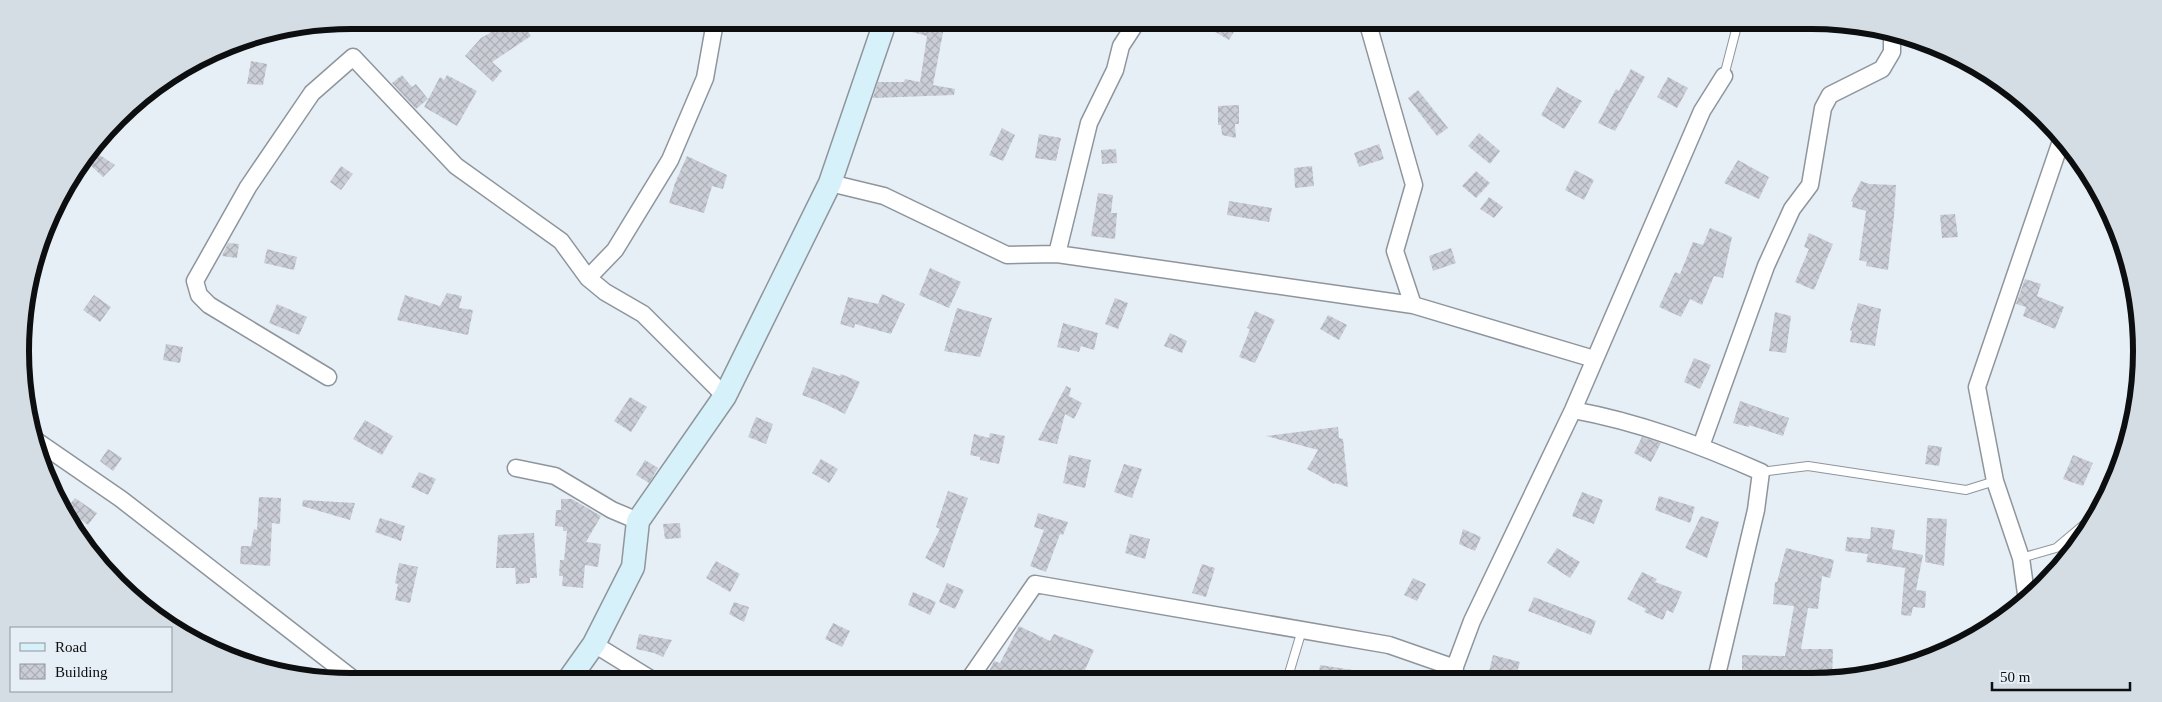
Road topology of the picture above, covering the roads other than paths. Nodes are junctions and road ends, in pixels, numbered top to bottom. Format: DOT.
graph roads {
  1 [pos="714,29"];
  2 [pos="883,29"];
  3 [pos="1132,29"];
  4 [pos="1369,29"];
  5 [pos="1736,29"];
  6 [pos="1892,40"];
  7 [pos="1724,76"];
  8 [pos="2059,146"];
  9 [pos="830,183"];
  10 [pos="1056,254"];
  11 [pos="588,278"];
  12 [pos="1413,305"];
  13 [pos="1594,359"];
  14 [pos="328,377"];
  15 [pos="725,396"];
  16 [pos="1573,410"];
  17 [pos="43,445"];
  18 [pos="1701,446"];
  19 [pos="516,468"];
  20 [pos="1761,472"];
  21 [pos="1995,481"];
  22 [pos="638,521"];
  23 [pos="2080,528"];
  24 [pos="2021,558"];
  25 [pos="2026,591"];
  26 [pos="1302,630"];
  27 [pos="594,644"];
  28 [pos="345,673"];
  29 [pos="573,673"];
  30 [pos="641,673"];
  31 [pos="974,673"];
  32 [pos="1289,673"];
  33 [pos="1450,673"];
  34 [pos="1452,673"];
  35 [pos="1717,673"];
  1 -- 11 [label="street"];
  2 -- 9 [label="street"];
  3 -- 10 [label="street"];
  4 -- 12 [label="street"];
  5 -- 7 [label="lane"];
  6 -- 18 [label="street"];
  7 -- 13 [label="street"];
  8 -- 21 [label="street"];
  9 -- 10 [label="street"];
  9 -- 15 [label="street"];
  10 -- 12 [label="street"];
  11 -- 14 [label="street"];
  11 -- 15 [label="street"];
  12 -- 13 [label="street"];
  13 -- 16 [label="street"];
  15 -- 22 [label="street"];
  16 -- 18 [label="street"];
  16 -- 34 [label="street"];
  17 -- 28 [label="street"];
  18 -- 20 [label="street"];
  19 -- 22 [label="street"];
  20 -- 21 [label="lane"];
  20 -- 35 [label="street"];
  21 -- 24 [label="street"];
  22 -- 27 [label="street"];
  23 -- 24 [label="lane"];
  24 -- 25 [label="street"];
  26 -- 31 [label="street"];
  26 -- 32 [label="lane"];
  26 -- 33 [label="street"];
  27 -- 29 [label="street"];
  27 -- 30 [label="street"];
}
